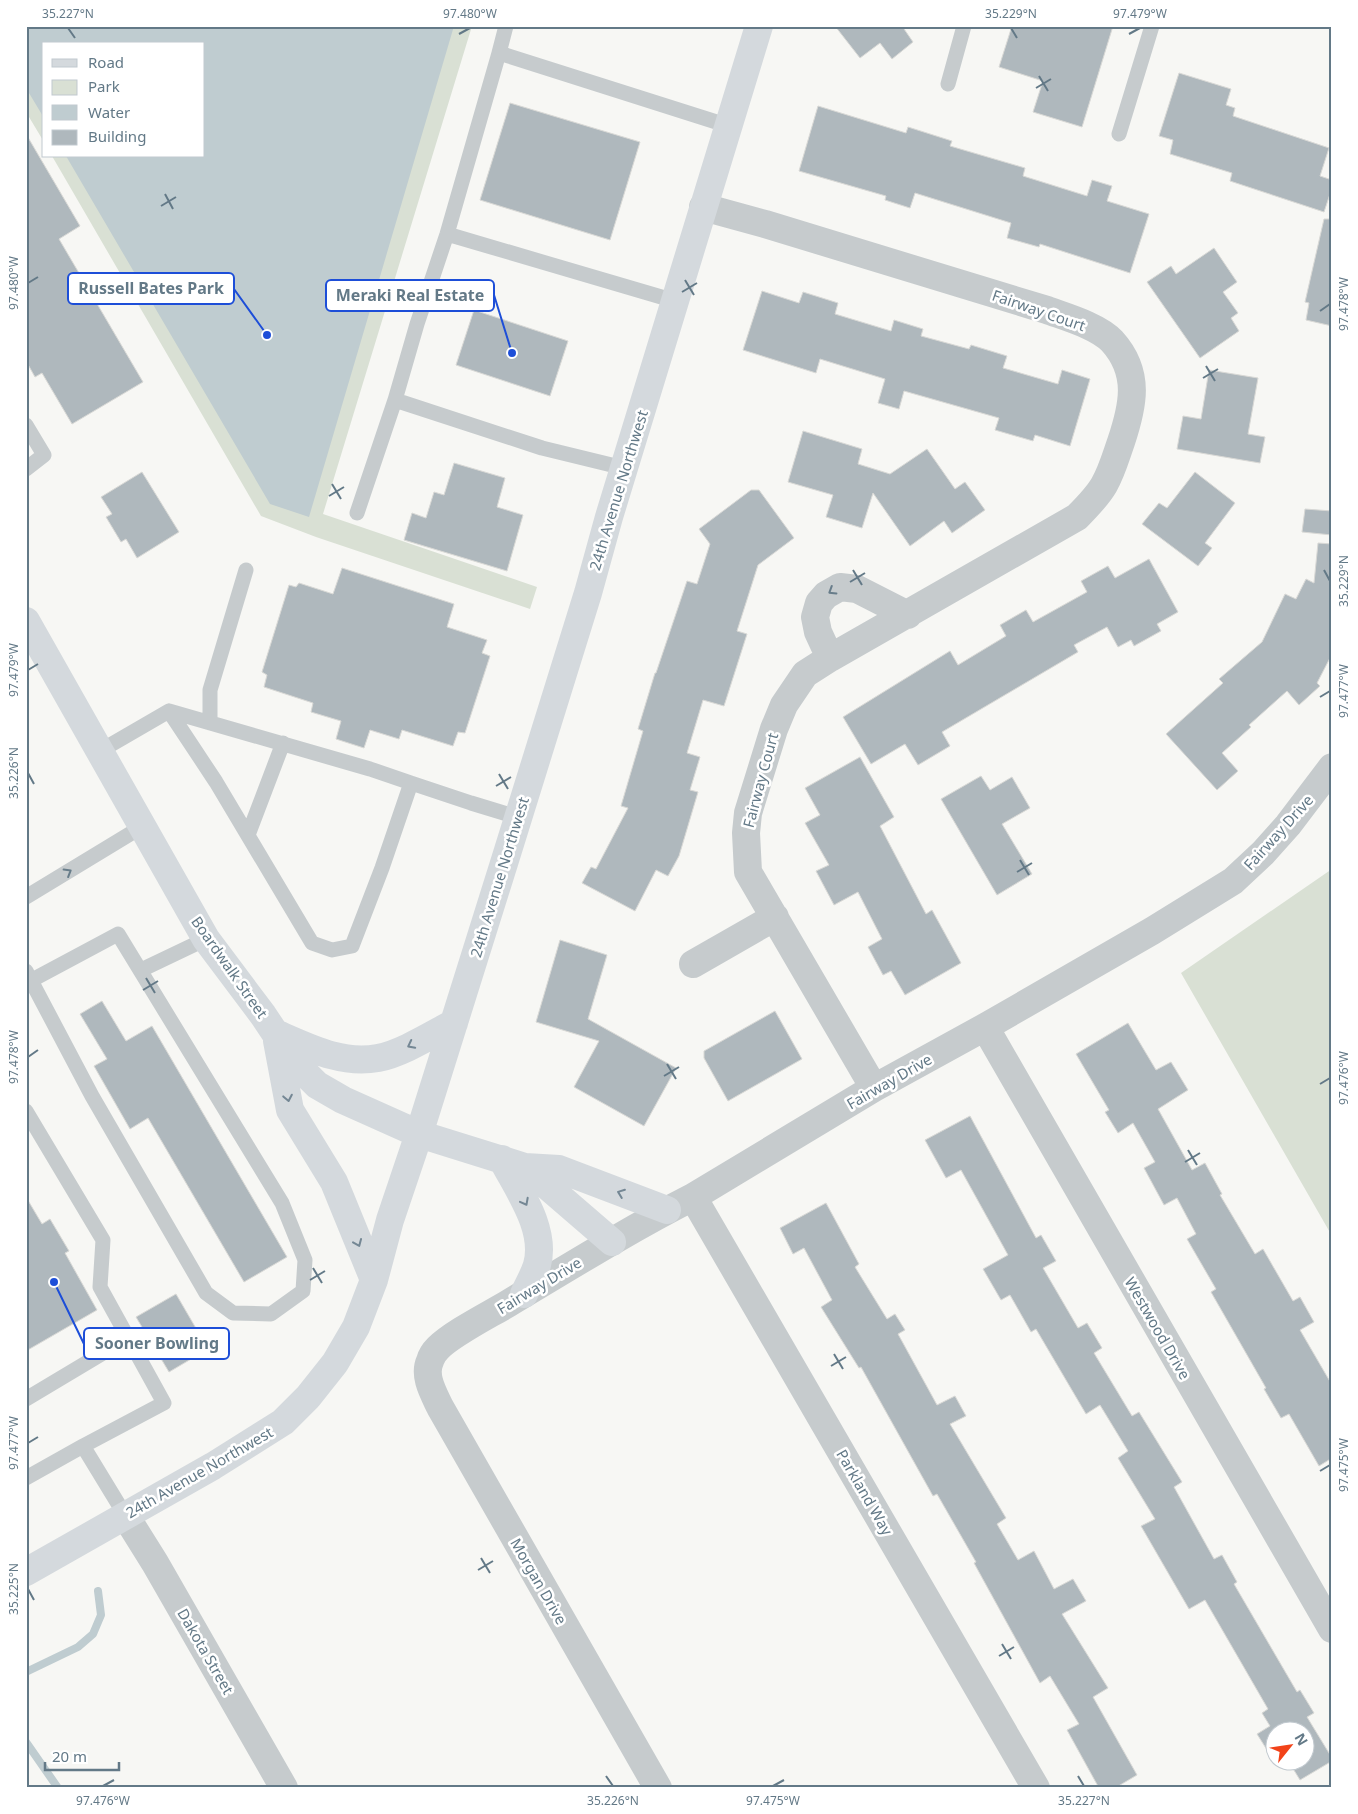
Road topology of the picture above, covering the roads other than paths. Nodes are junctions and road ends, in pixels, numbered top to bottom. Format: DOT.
graph roads {
  1 [pos="506,26"];
  2 [pos="759,26"];
  3 [pos="964,26"];
  4 [pos="1152,26"];
  5 [pos="499,53"];
  6 [pos="948,84"];
  7 [pos="728,126"];
  8 [pos="1119,134"];
  9 [pos="704,207"];
  10 [pos="447,234"];
  11 [pos="675,301"];
  12 [pos="395,400"];
  13 [pos="26,425"];
  14 [pos="624,468"];
  15 [pos="26,469"];
  16 [pos="357,513"];
  17 [pos="246,570"];
  18 [pos="908,615"];
  19 [pos="30,637"];
  20 [pos="830,658"];
  21 [pos="169,710"];
  22 [pos="210,723"];
  23 [pos="283,743"];
  24 [pos="100,751"];
  25 [pos="1332,767"];
  26 [pos="411,783"];
  27 [pos="518,817"];
  28 [pos="143,826"];
  29 [pos="248,835"];
  30 [pos="26,897"];
  31 [pos="775,917"];
  32 [pos="206,939"];
  33 [pos="693,964"];
  34 [pos="141,970"];
  35 [pos="29,976"];
  36 [pos="454,1023"];
  37 [pos="985,1027"];
  38 [pos="275,1033"];
  39 [pos="874,1088"];
  40 [pos="26,1111"];
  41 [pos="419,1134"];
  42 [pos="514,1163"];
  43 [pos="693,1197"];
  44 [pos="667,1210"];
  45 [pos="612,1242"];
  46 [pos="374,1280"];
  47 [pos="524,1294"];
  48 [pos="128,1338"];
  49 [pos="427,1370"];
  50 [pos="26,1399"];
  51 [pos="83,1446"];
  52 [pos="26,1478"];
  53 [pos="125,1515"];
  54 [pos="26,1572"];
  55 [pos="1332,1629"];
  56 [pos="284,1788"];
  57 [pos="658,1788"];
  58 [pos="1036,1788"];
  1 -- 5 [label="lane"];
  2 -- 7 [label="main road, 24th Avenue Northwest"];
  3 -- 6 [label="lane"];
  4 -- 8 [label="lane"];
  5 -- 7 [label="lane"];
  5 -- 10 [label="lane"];
  7 -- 9 [label="main road, 24th Avenue Northwest"];
  9 -- 11 [label="main road, 24th Avenue Northwest"];
  9 -- 18 [label="street, Fairway Court"];
  10 -- 11 [label="lane"];
  10 -- 12 [label="lane"];
  11 -- 14 [label="main road, 24th Avenue Northwest"];
  12 -- 14 [label="lane"];
  12 -- 16 [label="lane"];
  13 -- 15 [label="lane"];
  14 -- 27 [label="main road, 24th Avenue Northwest"];
  17 -- 22 [label="lane"];
  18 -- 20 [label="street, Fairway Court"];
  18 -- 20 [label="street, one-way"];
  19 -- 24 [label="main road, Boardwalk Street"];
  20 -- 31 [label="street, Fairway Court"];
  21 -- 22 [label="lane"];
  21 -- 24 [label="lane"];
  21 -- 29 [label="lane"];
  22 -- 23 [label="lane"];
  23 -- 26 [label="lane"];
  23 -- 29 [label="lane"];
  24 -- 28 [label="main road, Boardwalk Street"];
  25 -- 37 [label="street, Fairway Drive"];
  26 -- 27 [label="lane"];
  26 -- 29 [label="lane"];
  27 -- 36 [label="main road, 24th Avenue Northwest"];
  30 -- 28 [label="lane, one-way"];
  28 -- 32 [label="main road, Boardwalk Street"];
  31 -- 33 [label="street"];
  31 -- 39 [label="street, Fairway Court"];
  32 -- 34 [label="lane"];
  32 -- 38 [label="main road, Boardwalk Street"];
  34 -- 35 [label="lane"];
  34 -- 35 [label="lane"];
  36 -- 38 [label="main road, one-way"];
  36 -- 41 [label="main road, 24th Avenue Northwest"];
  37 -- 39 [label="street, Fairway Drive"];
  37 -- 55 [label="street, Westwood Drive"];
  38 -- 41 [label="main road, Boardwalk Street"];
  38 -- 46 [label="main road, one-way"];
  39 -- 43 [label="street, Fairway Drive"];
  40 -- 48 [label="lane"];
  41 -- 42 [label="main road, Boardwalk Street"];
  41 -- 46 [label="main road, 24th Avenue Northwest"];
  44 -- 42 [label="main road, one-way"];
  42 -- 45 [label="main road"];
  42 -- 47 [label="main road, one-way"];
  43 -- 44 [label="street, Fairway Drive"];
  43 -- 58 [label="street, Parkland Way"];
  44 -- 45 [label="street, Fairway Drive"];
  45 -- 47 [label="street, Fairway Drive"];
  46 -- 53 [label="main road, 24th Avenue Northwest"];
  47 -- 49 [label="street, Fairway Drive"];
  48 -- 50 [label="lane"];
  48 -- 51 [label="lane"];
  49 -- 57 [label="street, Morgan Drive"];
  51 -- 52 [label="lane"];
  51 -- 53 [label="lane"];
  53 -- 54 [label="main road, 24th Avenue Northwest"];
  53 -- 56 [label="street, Dakota Street"];
}
